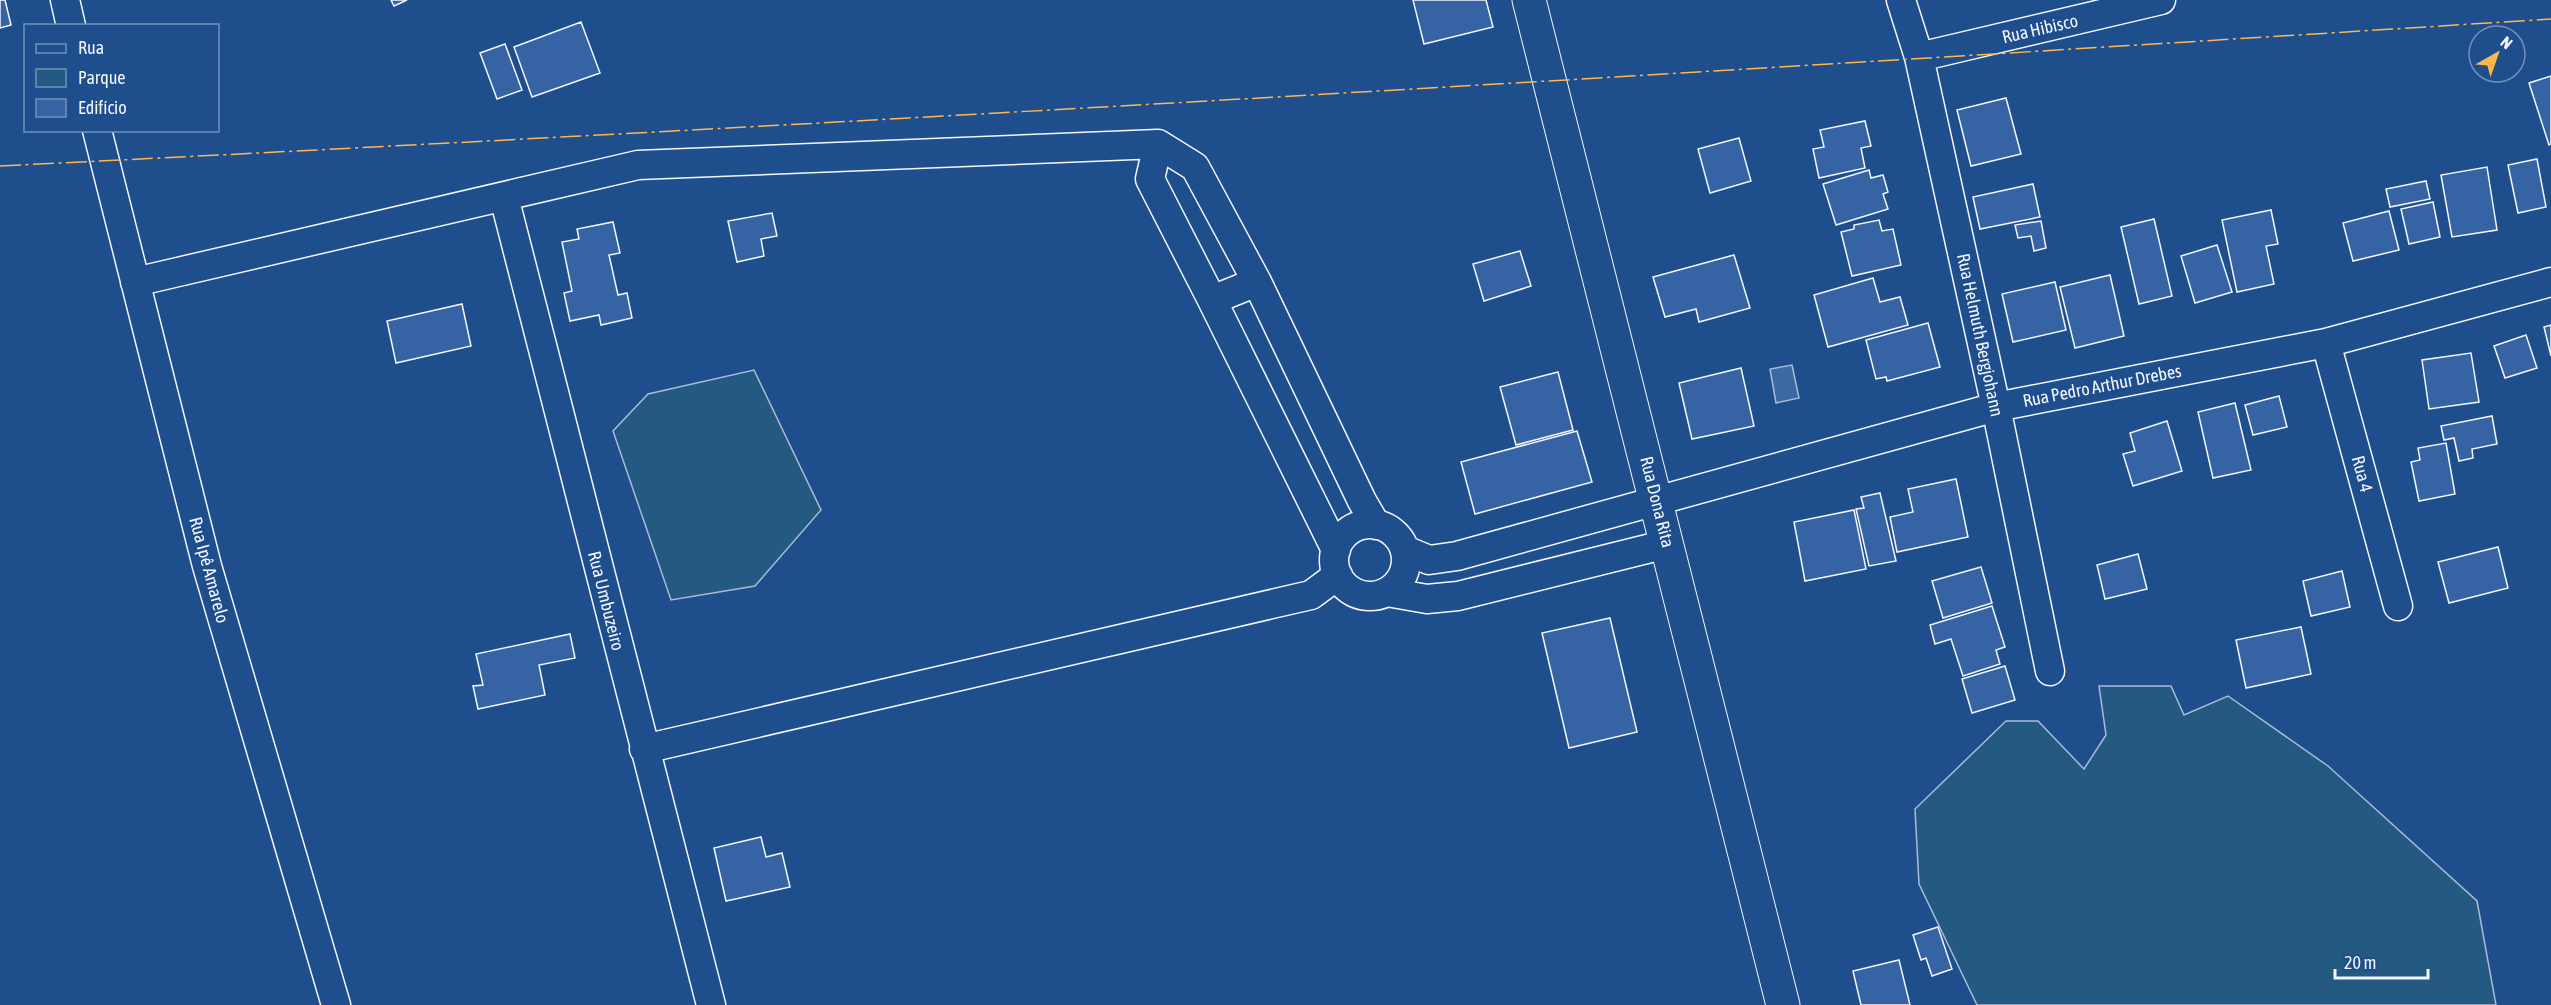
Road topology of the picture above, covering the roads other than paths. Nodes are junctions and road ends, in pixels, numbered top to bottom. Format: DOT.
graph roads {
  1 [pos="65,0"];
  2 [pos="1529,0"];
  3 [pos="1901,0"];
  4 [pos="2161,0"];
  5 [pos="71,24"];
  6 [pos="1919,57"];
  7 [pos="98,132"];
  8 [pos="1158,144"];
  9 [pos="504,198"];
  10 [pos="135,282"];
  11 [pos="1257,282"];
  12 [pos="2551,282"];
  13 [pos="1212,300"];
  14 [pos="2326,343"];
  15 [pos="1996,407"];
  16 [pos="1657,502"];
  17 [pos="1376,525"];
  18 [pos="1667,543"];
  19 [pos="1405,550"];
  20 [pos="1337,562"];
  21 [pos="1387,592"];
  22 [pos="2398,606"];
  23 [pos="2050,671"];
  24 [pos="644,749"];
  25 [pos="336,1005"];
  26 [pos="711,1005"];
  27 [pos="1783,1005"];
  1 -- 5 [label="street"];
  2 -- 16 [label="main road, Rua Dona Rita"];
  3 -- 6 [label="street, Rua Helmuth Bergjohann"];
  4 -- 6 [label="street, Rua Hibisco"];
  6 -- 15 [label="street, Rua Helmuth Bergjohann"];
  7 -- 10 [label="street, Rua Ipê Amarelo"];
  8 -- 9 [label="street"];
  8 -- 11 [label="street"];
  8 -- 13 [label="street"];
  9 -- 10 [label="street"];
  9 -- 24 [label="street, Rua Umbuzeiro"];
  10 -- 25 [label="street, Rua Ipê Amarelo"];
  11 -- 13 [label="street"];
  11 -- 17 [label="street"];
  12 -- 14 [label="street, Rua Pedro Arthur Drebes"];
  13 -- 20 [label="street"];
  14 -- 15 [label="street, Rua Pedro Arthur Drebes"];
  14 -- 22 [label="street, Rua 4"];
  15 -- 16 [label="street, Rua Pedro Arthur Drebes"];
  15 -- 23 [label="street, Rua Helmuth Bergjohann"];
  16 -- 18 [label="main road, Rua Dona Rita"];
  16 -- 19 [label="street, Rua Pedro Arthur Drebes"];
  17 -- 19 [label="street"];
  17 -- 20 [label="street"];
  18 -- 21 [label="street"];
  18 -- 27 [label="main road, Rua Dona Rita"];
  19 -- 21 [label="street"];
  20 -- 21 [label="street"];
  20 -- 24 [label="street"];
  24 -- 26 [label="street, Rua Umbuzeiro"];
}
